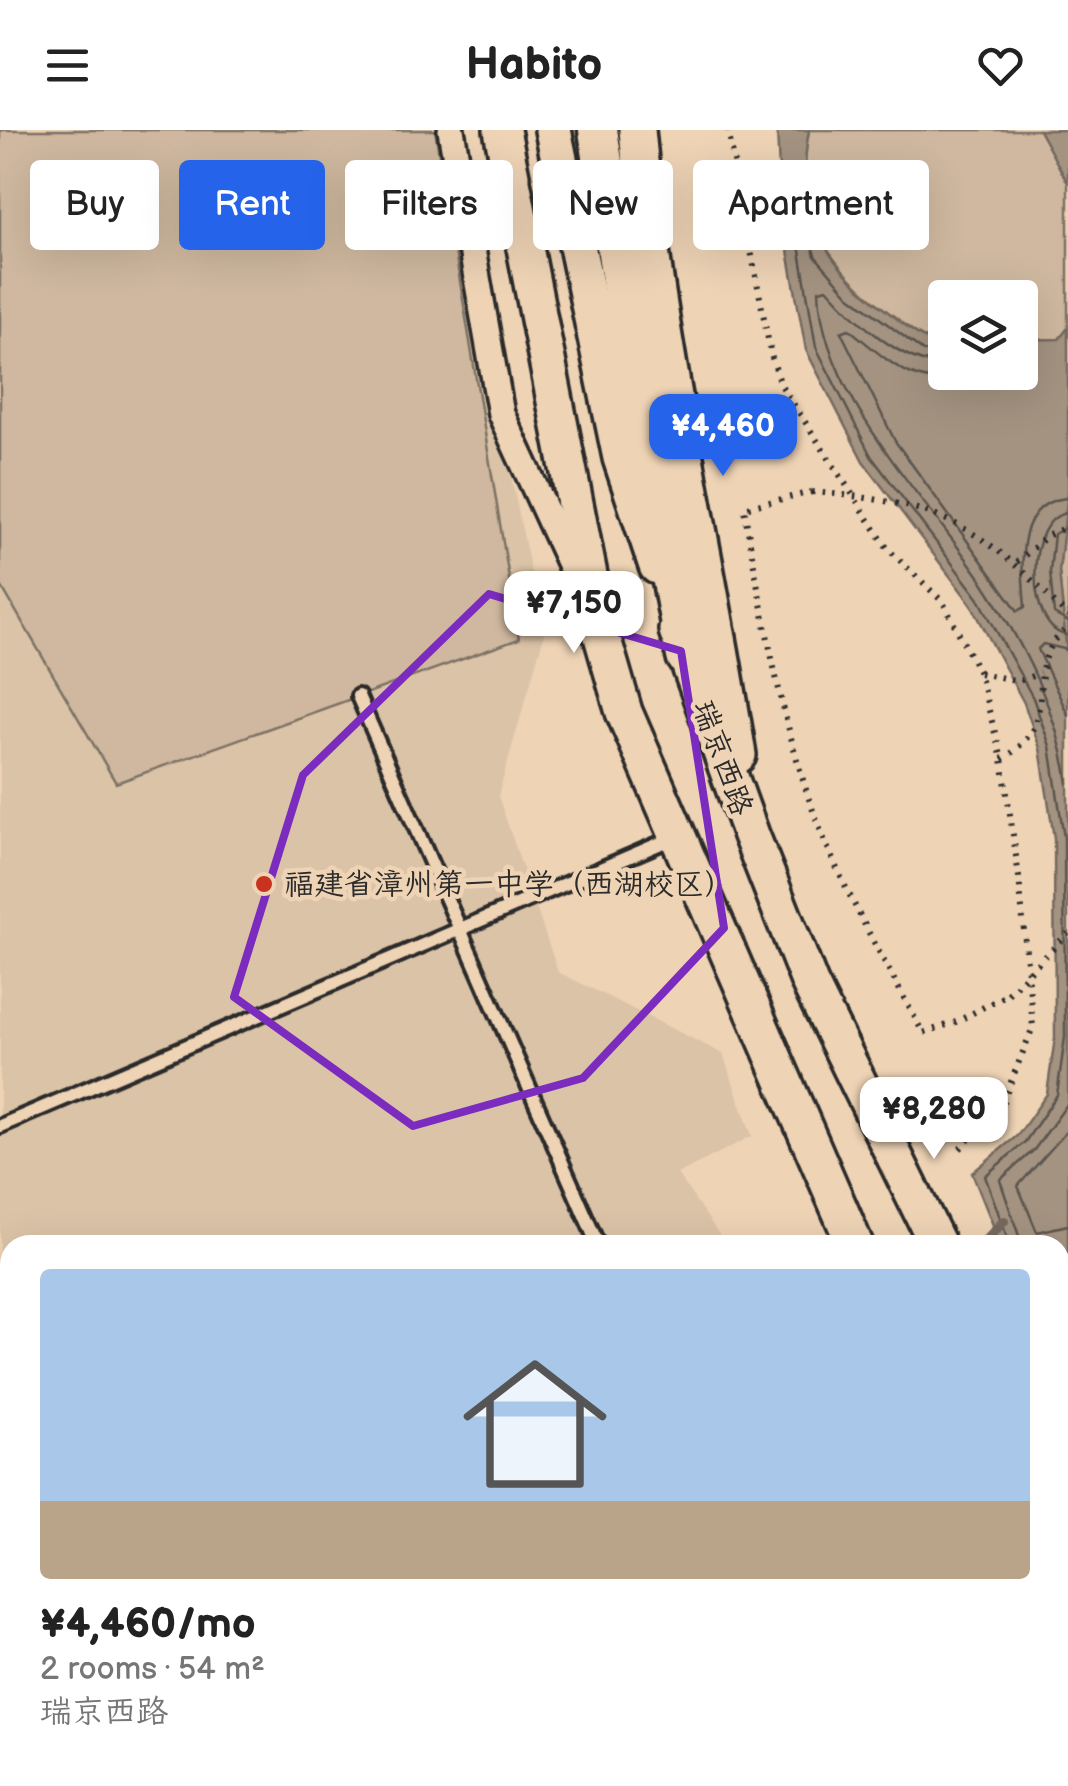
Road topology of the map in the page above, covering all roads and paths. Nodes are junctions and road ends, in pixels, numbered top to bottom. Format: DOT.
graph roads {
  1 [pos="451,130"];
  2 [pos="502,130"];
  3 [pos="552,130"];
  4 [pos="598,130"];
  5 [pos="637,130"];
  6 [pos="728,130"];
  7 [pos="1068,526"];
  8 [pos="1018,562"];
  9 [pos="1068,617"];
  10 [pos="599,626"];
  11 [pos="1068,627"];
  12 [pos="686,656"];
  13 [pos="979,673"];
  14 [pos="1040,673"];
  15 [pos="358,696"];
  16 [pos="1002,760"];
  17 [pos="750,835"];
  18 [pos="677,836"];
  19 [pos="460,929"];
  20 [pos="1068,933"];
  21 [pos="0,1126"];
  22 [pos="958,1152"];
  23 [pos="594,1235"];
  24 [pos="850,1235"];
  25 [pos="933,1235"];
  1 -- 10 [label="street"];
  2 -- 10 [label="street"];
  3 -- 12 [label="street, 瑞京西路"];
  4 -- 12 [label="main road"];
  5 -- 17 [label="street"];
  6 -- 13 [label="path"];
  7 -- 8 [label="path"];
  8 -- 9 [label="path, bridge"];
  8 -- 20 [label="path, bridge"];
  10 -- 18 [label="street"];
  11 -- 14 [label="path"];
  12 -- 17 [label="street, 瑞京西路"];
  13 -- 14 [label="path"];
  13 -- 16 [label="path"];
  14 -- 16 [label="path"];
  15 -- 19 [label="lane"];
  16 -- 22 [label="path"];
  17 -- 25 [label="street, 瑞京西路"];
  18 -- 19 [label="lane"];
  18 -- 24 [label="street"];
  19 -- 21 [label="lane"];
  19 -- 23 [label="lane"];
}
